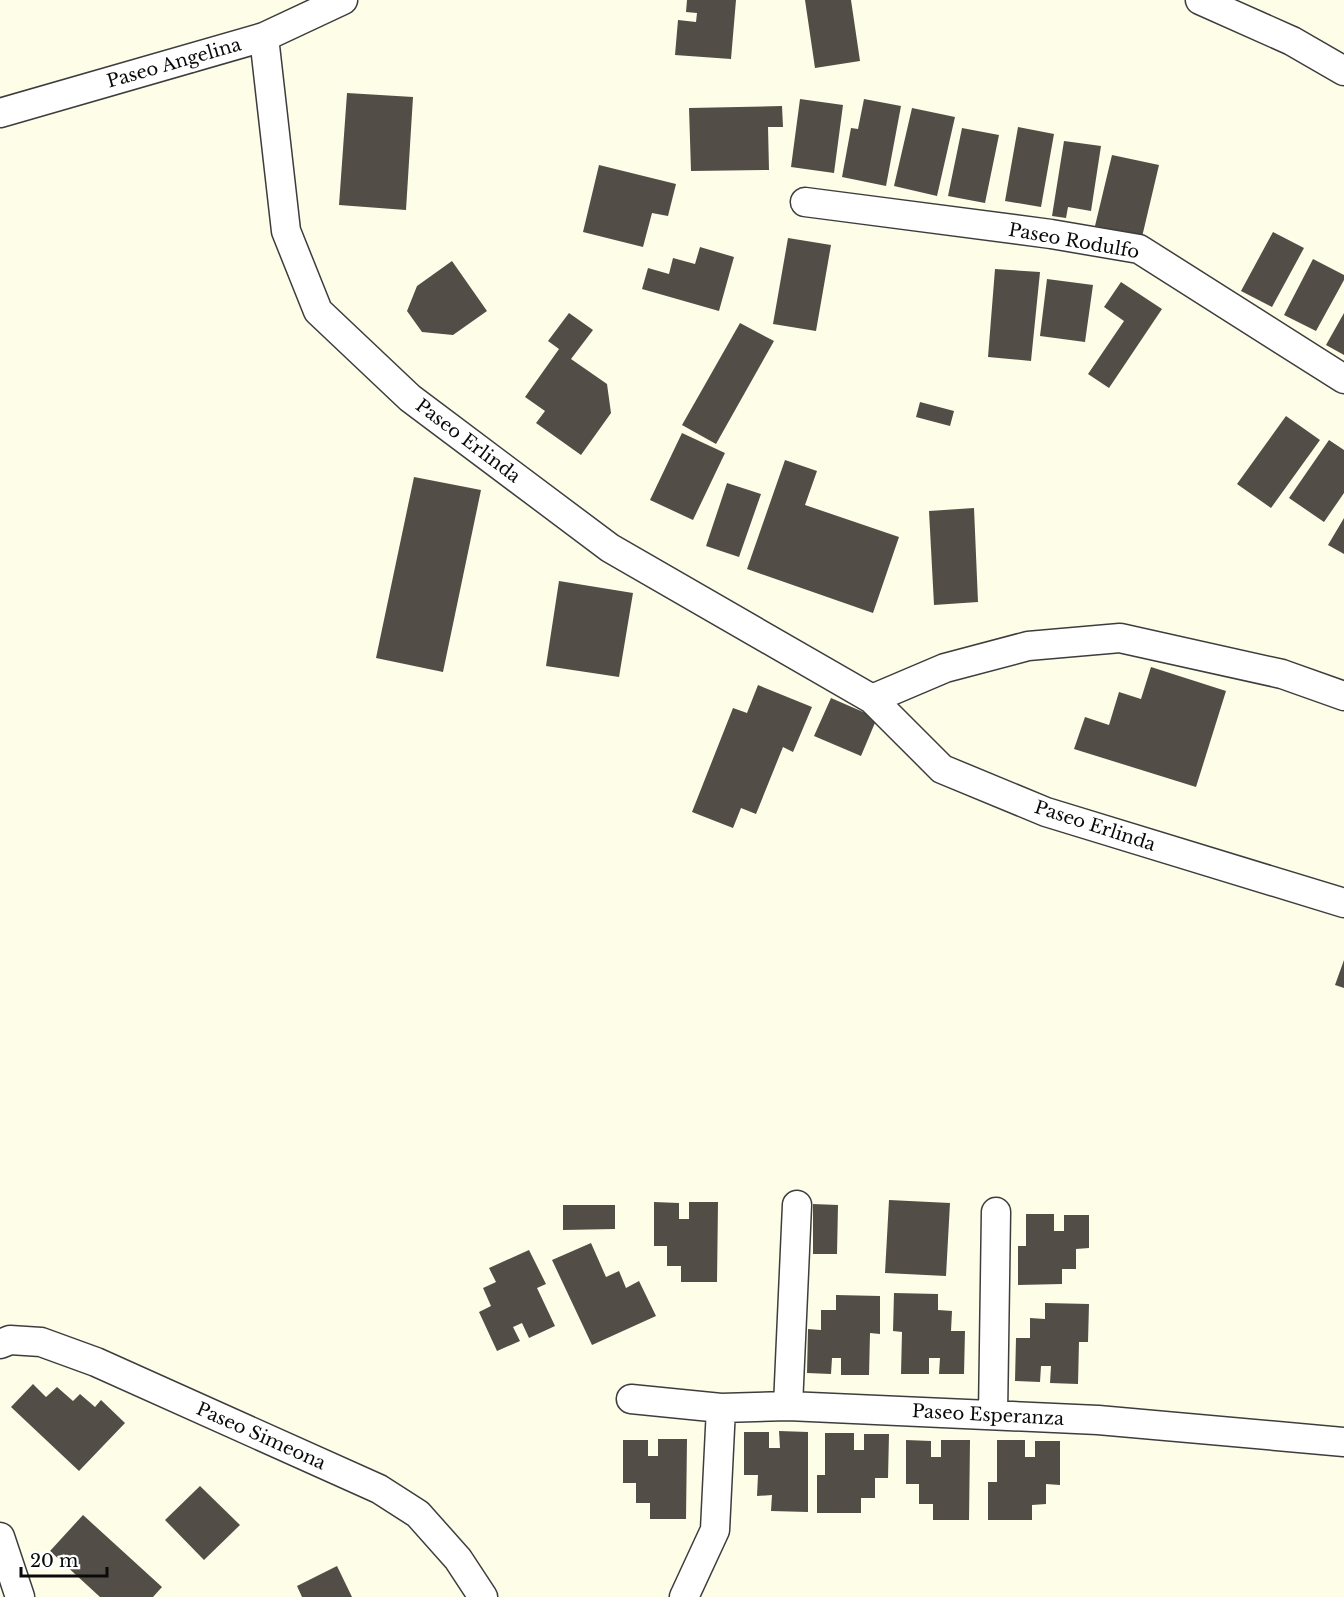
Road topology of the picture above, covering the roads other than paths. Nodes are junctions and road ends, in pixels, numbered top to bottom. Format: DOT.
graph roads {
  1 [pos="343,0"];
  2 [pos="1200,0"];
  3 [pos="264,37"];
  4 [pos="1344,71"];
  5 [pos="0,113"];
  6 [pos="805,202"];
  7 [pos="1344,379"];
  8 [pos="1344,696"];
  9 [pos="872,699"];
  10 [pos="1344,903"];
  11 [pos="797,1205"];
  12 [pos="996,1212"];
  13 [pos="0,1344"];
  14 [pos="631,1399"];
  15 [pos="788,1406"];
  16 [pos="721,1408"];
  17 [pos="993,1415"];
  18 [pos="1344,1442"];
  19 [pos="0,1537"];
  20 [pos="20,1597"];
  21 [pos="483,1597"];
  22 [pos="684,1597"];
  1 -- 3 [label="street, Paseo Angelina"];
  2 -- 4 [label="street"];
  3 -- 5 [label="street, Paseo Angelina"];
  3 -- 9 [label="street, Paseo Erlinda"];
  6 -- 7 [label="street, Paseo Rodulfo"];
  8 -- 9 [label="street"];
  9 -- 10 [label="street, Paseo Erlinda"];
  11 -- 15 [label="street"];
  12 -- 17 [label="street"];
  13 -- 21 [label="street, Paseo Simeona"];
  14 -- 16 [label="street, Paseo Esperanza"];
  15 -- 16 [label="street, Paseo Esperanza"];
  15 -- 17 [label="street, Paseo Esperanza"];
  16 -- 22 [label="street"];
  17 -- 18 [label="street, Paseo Esperanza"];
  19 -- 20 [label="street"];
}
